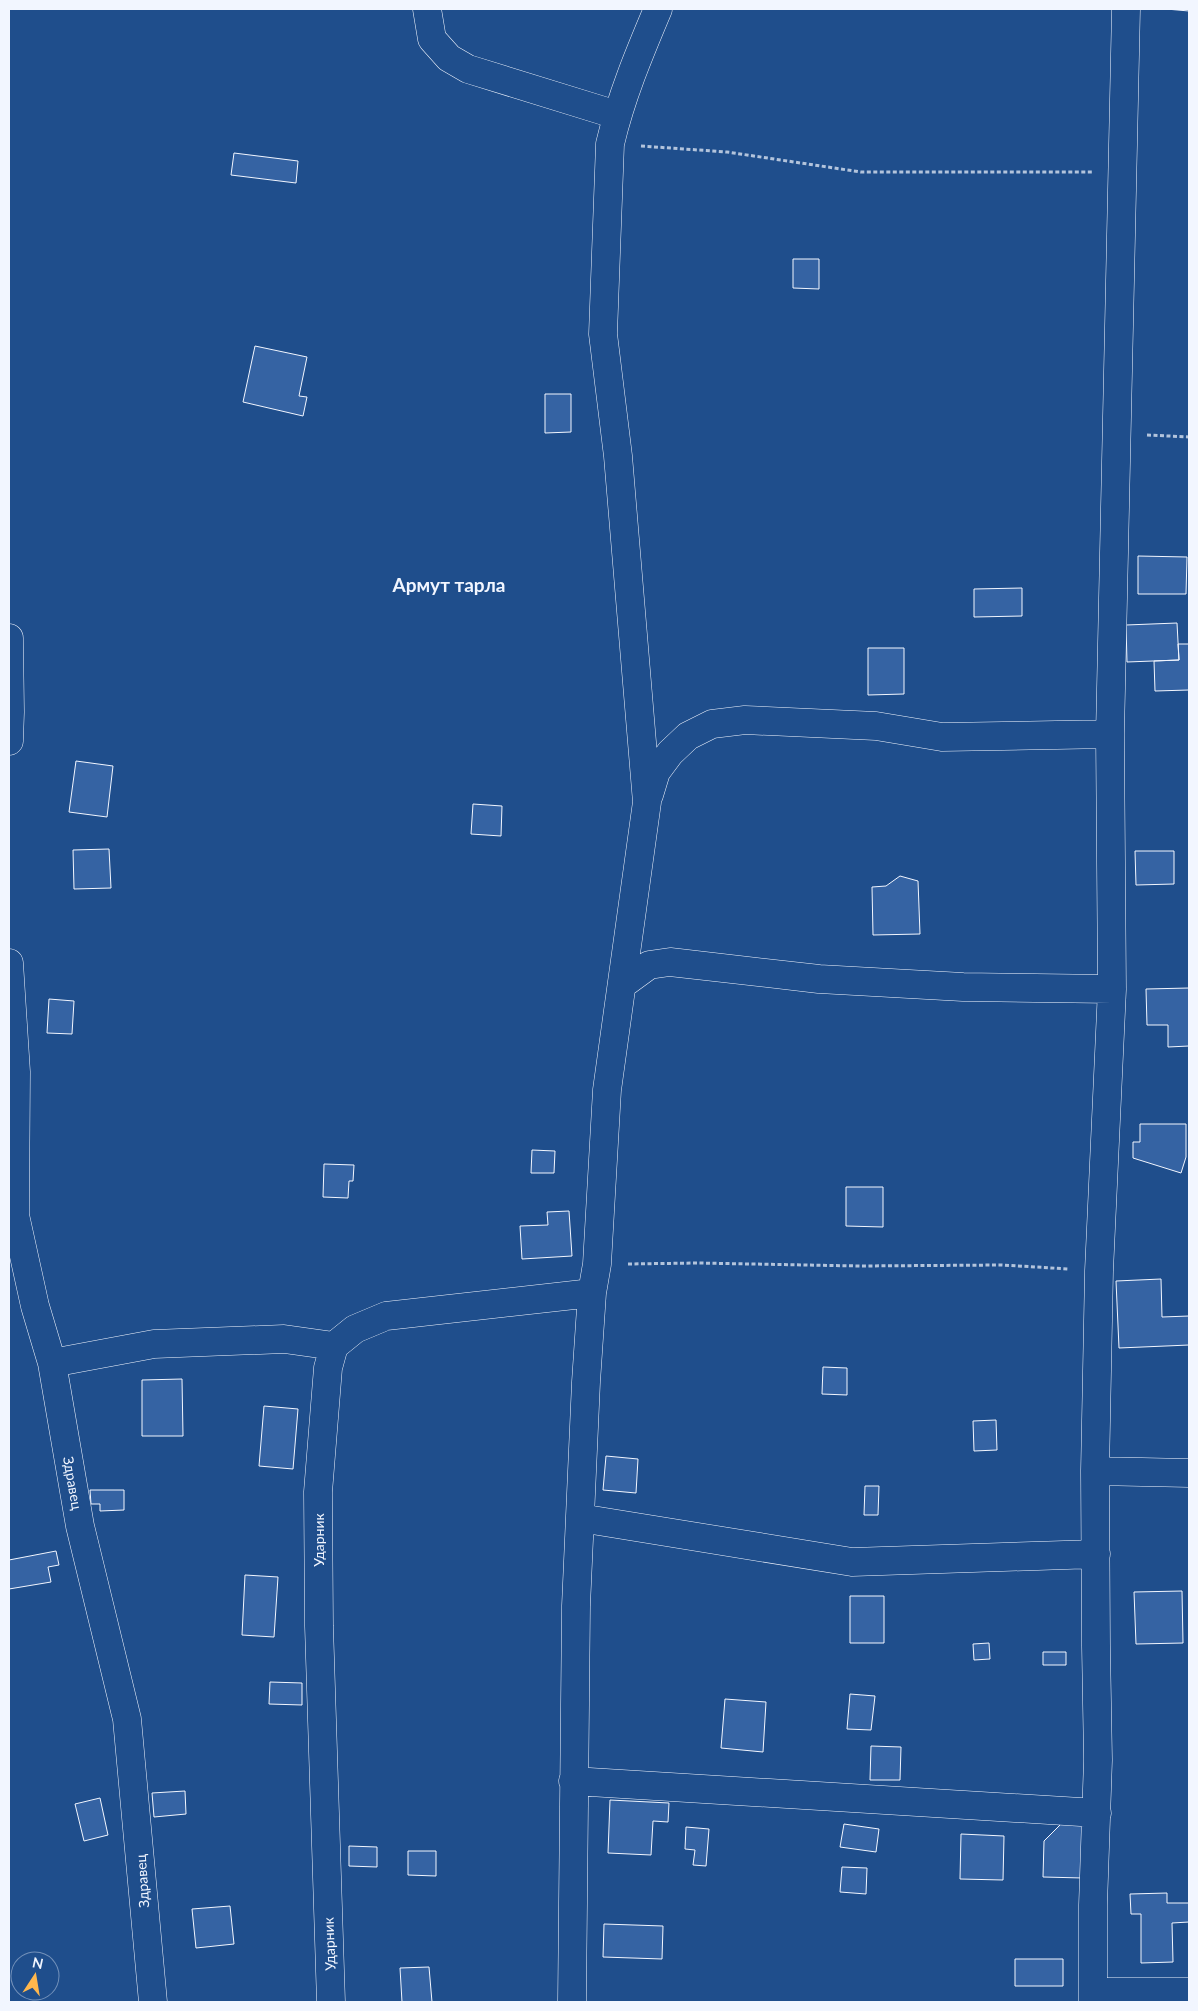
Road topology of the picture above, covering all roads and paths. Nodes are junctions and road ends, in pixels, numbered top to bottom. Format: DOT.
graph roads {
  1 [pos="427,9"];
  2 [pos="658,9"];
  3 [pos="1126,9"];
  4 [pos="617,115"];
  5 [pos="610,144"];
  6 [pos="1123,172"];
  7 [pos="1116,434"];
  8 [pos="1189,437"];
  9 [pos="9,638"];
  10 [pos="1110,734"];
  11 [pos="9,741"];
  12 [pos="647,802"];
  13 [pos="9,963"];
  14 [pos="623,984"];
  15 [pos="1112,990"];
  16 [pos="597,1264"];
  17 [pos="1099,1271"];
  18 [pos="592,1293"];
  19 [pos="334,1346"];
  20 [pos="52,1363"];
  21 [pos="1095,1471"];
  22 [pos="1189,1472"];
  23 [pos="580,1518"];
  24 [pos="1096,1554"];
  25 [pos="574,1781"];
  26 [pos="1096,1812"];
  27 [pos="1189,1992"];
  28 [pos="1093,1997"];
  29 [pos="153,2002"];
  30 [pos="331,2002"];
  31 [pos="572,2002"];
  1 -- 4 [label="street"];
  2 -- 4 [label="street"];
  3 -- 6 [label="street"];
  4 -- 5 [label="street"];
  5 -- 6 [label="path"];
  5 -- 12 [label="street"];
  6 -- 7 [label="street"];
  7 -- 8 [label="path"];
  7 -- 10 [label="street"];
  9 -- 11 [label="street"];
  10 -- 12 [label="street"];
  10 -- 15 [label="street"];
  12 -- 14 [label="street"];
  13 -- 20 [label="street, Здравец"];
  14 -- 15 [label="street"];
  14 -- 16 [label="street"];
  15 -- 17 [label="street"];
  16 -- 17 [label="path"];
  16 -- 18 [label="street"];
  17 -- 21 [label="street"];
  18 -- 19 [label="street"];
  18 -- 23 [label="street"];
  19 -- 20 [label="street"];
  19 -- 30 [label="street, Ударник"];
  20 -- 29 [label="street, Здравец"];
  21 -- 22 [label="street"];
  21 -- 24 [label="street"];
  23 -- 24 [label="street"];
  23 -- 25 [label="street"];
  24 -- 26 [label="street"];
  25 -- 26 [label="street"];
  25 -- 31 [label="street"];
  26 -- 28 [label="street"];
  27 -- 28 [label="street"];
}
